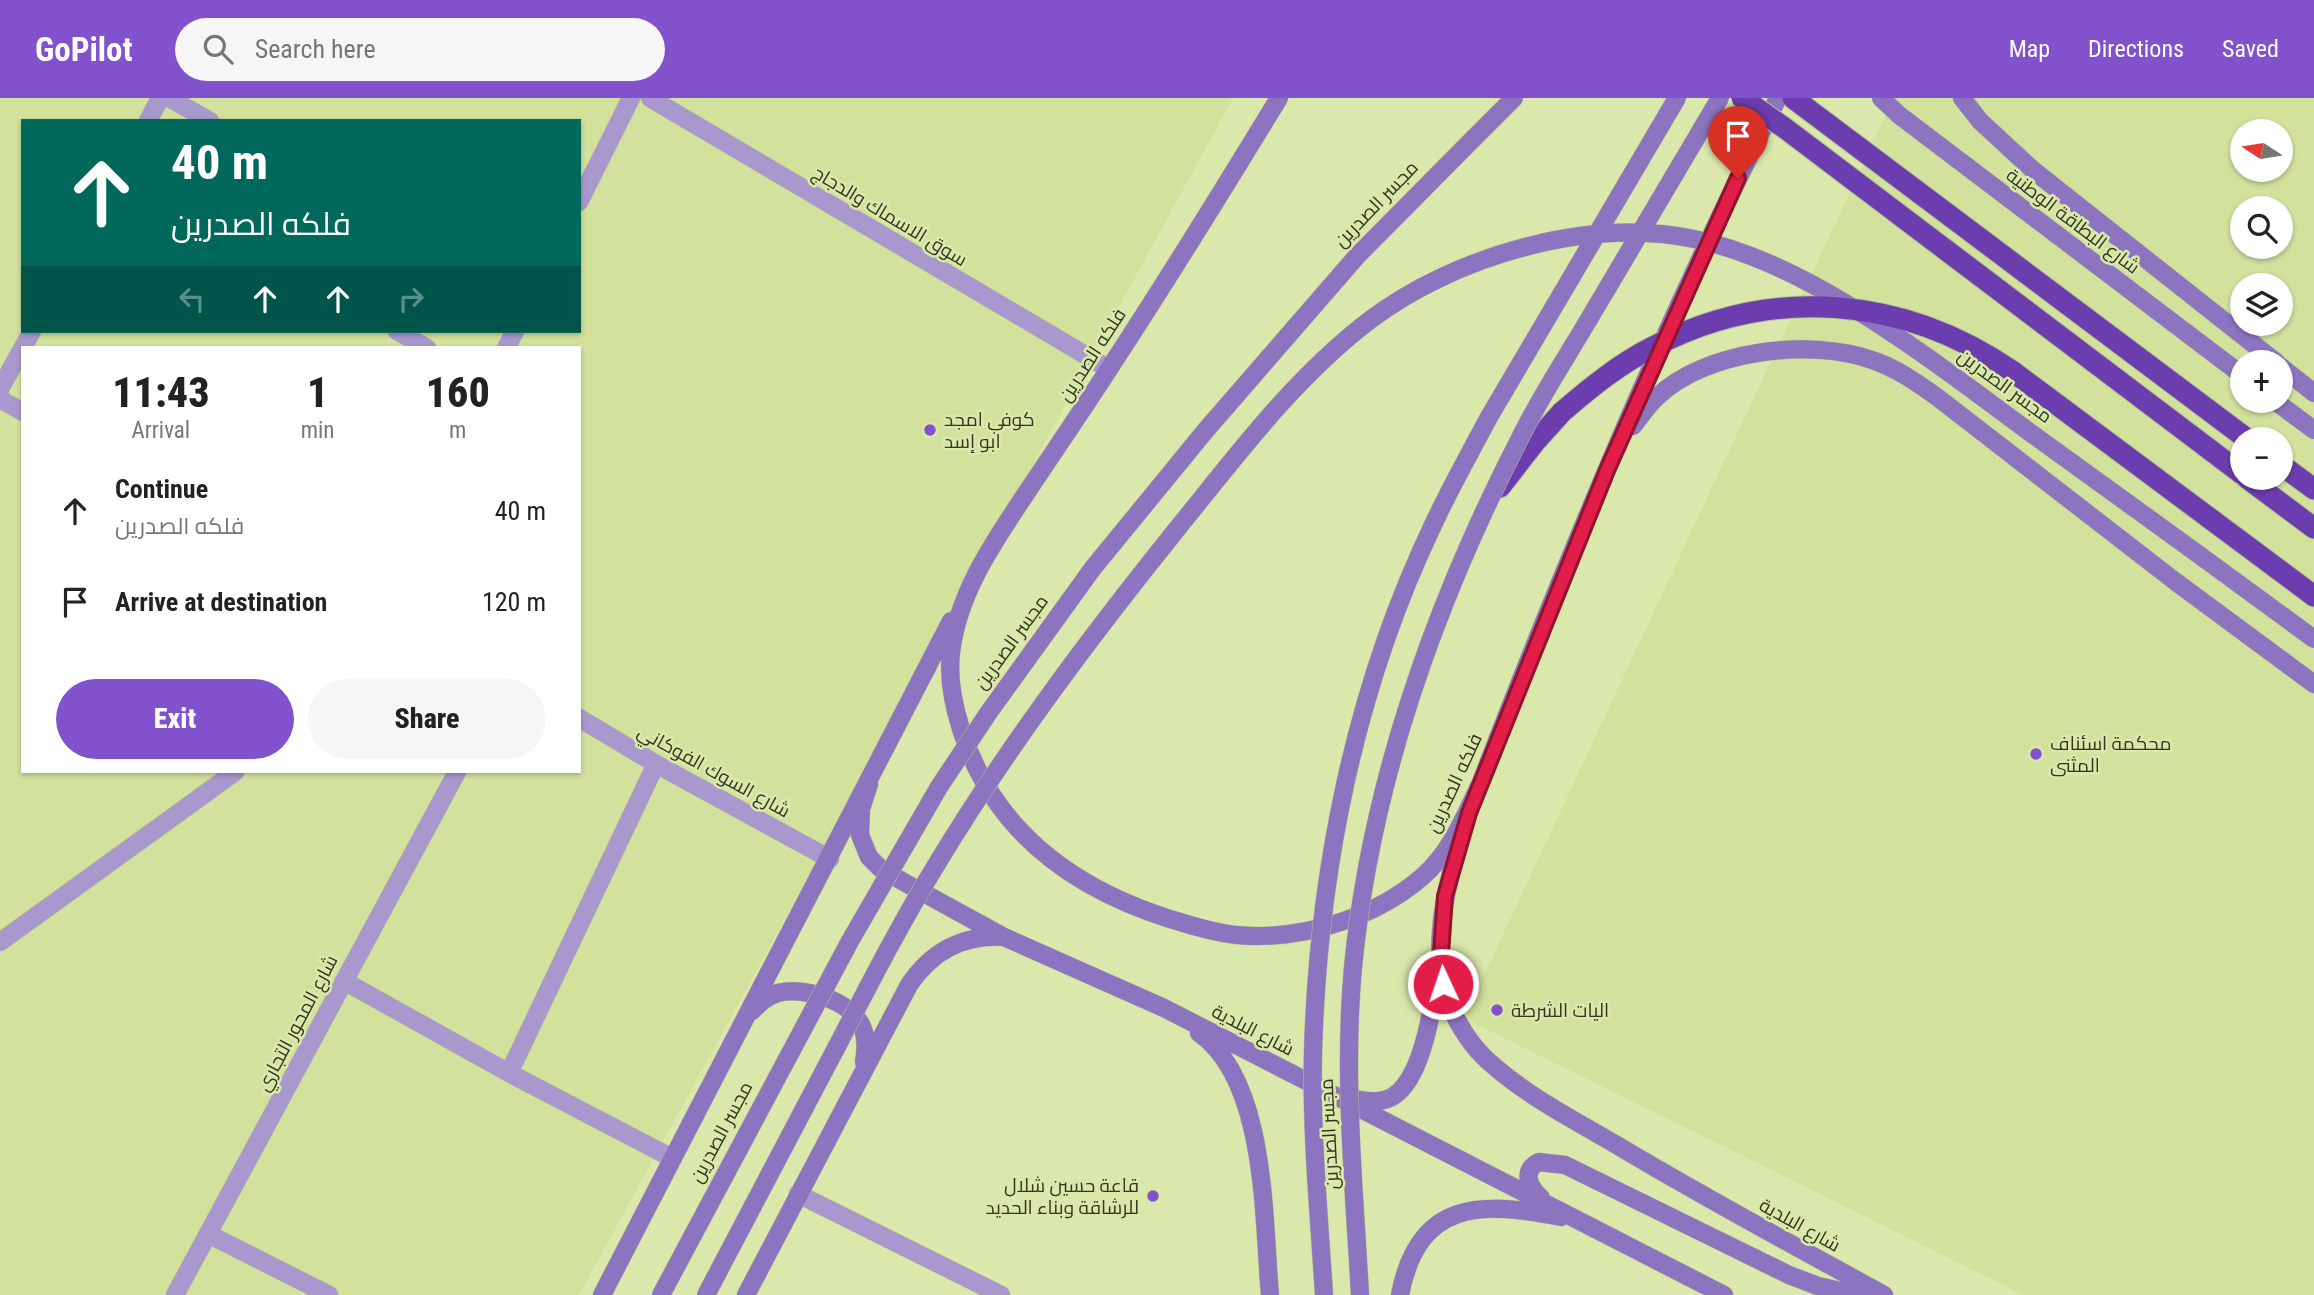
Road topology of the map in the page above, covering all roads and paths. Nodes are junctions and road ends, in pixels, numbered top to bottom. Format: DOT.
graph roads {
  1 [pos="160,98"];
  2 [pos="169,98"];
  3 [pos="631,98"];
  4 [pos="650,98"];
  5 [pos="1279,98"];
  6 [pos="1514,98"];
  7 [pos="1677,98"];
  8 [pos="1720,98"];
  9 [pos="1742,98"];
  10 [pos="1778,98"];
  11 [pos="1793,98"];
  12 [pos="1881,98"];
  13 [pos="1962,98"];
  14 [pos="149,119"];
  15 [pos="206,119"];
  16 [pos="581,198"];
  17 [pos="401,333"];
  18 [pos="423,346"];
  19 [pos="2261,350"];
  20 [pos="21,351"];
  21 [pos="2230,366"];
  22 [pos="1109,369"];
  23 [pos="2293,376"];
  24 [pos="0,389"];
  25 [pos="2314,393"];
  26 [pos="0,399"];
  27 [pos="21,411"];
  28 [pos="2291,413"];
  29 [pos="2231,427"];
  30 [pos="2314,430"];
  31 [pos="2230,465"];
  32 [pos="1608,468"];
  33 [pos="2293,474"];
  34 [pos="2314,489"];
  35 [pos="2263,490"];
  36 [pos="2314,528"];
  37 [pos="1473,534"];
  38 [pos="983,559"];
  39 [pos="2314,596"];
  40 [pos="2314,639"];
  41 [pos="2314,684"];
  42 [pos="581,719"];
  43 [pos="656,764"];
  44 [pos="234,773"];
  45 [pos="456,773"];
  46 [pos="1481,782"];
  47 [pos="869,783"];
  48 [pos="830,859"];
  49 [pos="1442,925"];
  50 [pos="1004,937"];
  51 [pos="0,942"];
  52 [pos="344,981"];
  53 [pos="1164,1008"];
  54 [pos="734,1037"];
  55 [pos="509,1073"];
  56 [pos="855,1088"];
  57 [pos="1320,1088"];
  58 [pos="672,1158"];
  59 [pos="798,1194"];
  60 [pos="1556,1208"];
  61 [pos="1597,1230"];
  62 [pos="208,1234"];
  63 [pos="175,1295"];
  64 [pos="329,1295"];
  65 [pos="602,1295"];
  66 [pos="661,1295"];
  67 [pos="706,1295"];
  68 [pos="746,1295"];
  69 [pos="1002,1295"];
  70 [pos="1270,1295"];
  71 [pos="1324,1295"];
  72 [pos="1360,1295"];
  73 [pos="1400,1295"];
  74 [pos="1724,1295"];
  75 [pos="1859,1295"];
  76 [pos="1884,1295"];
  1 -- 14 [label="street"];
  2 -- 15 [label="street"];
  3 -- 16 [label="street"];
  4 -- 22 [label="street, سوق الاسماك والدجاج"];
  5 -- 22 [label="main road, فلكه الصدرين"];
  6 -- 66 [label="main road, مجسر الصدرين, bridge"];
  7 -- 71 [label="main road, مجسر الصدرين, bridge"];
  8 -- 37 [label="main road, مجسر الصدرين, bridge"];
  9 -- 31 [label="highway, bridge"];
  10 -- 32 [label="main road, فلكه الصدرين"];
  11 -- 29 [label="highway"];
  12 -- 21 [label="main road, شارع البطاقة الوطنية"];
  13 -- 19 [label="main road"];
  17 -- 18 [label="street"];
  20 -- 24 [label="street"];
  22 -- 38 [label="main road, فلكه الصدرين"];
  23 -- 25 [label="main road"];
  26 -- 27 [label="street"];
  28 -- 30 [label="main road"];
  32 -- 41 [label="main road"];
  32 -- 46 [label="main road, فلكه الصدرين"];
  33 -- 34 [label="highway"];
  35 -- 36 [label="highway"];
  37 -- 39 [label="highway, bridge"];
  37 -- 72 [label="main road, مجسر الصدرين, bridge"];
  38 -- 46 [label="main road, فلكه الصدرين"];
  38 -- 47 [label="main road"];
  40 -- 67 [label="main road, مجسر الصدرين, bridge"];
  42 -- 43 [label="street, شارع السوك الفوكاني"];
  43 -- 48 [label="street, شارع السوك الفوكاني"];
  43 -- 55 [label="street"];
  44 -- 51 [label="street"];
  45 -- 52 [label="street, شارع المحور التجاري"];
  46 -- 49 [label="main road"];
  47 -- 48 [label="main road"];
  47 -- 50 [label="main road, شارع البلدية"];
  48 -- 54 [label="main road"];
  49 -- 57 [label="main road"];
  49 -- 76 [label="main road, شارع البلدية"];
  50 -- 53 [label="main road, شارع البلدية"];
  50 -- 56 [label="main road"];
  52 -- 55 [label="street"];
  52 -- 62 [label="street, شارع المحور التجاري"];
  53 -- 57 [label="main road, شارع البلدية"];
  53 -- 70 [label="main road"];
  54 -- 56 [label="main road"];
  54 -- 58 [label="main road"];
  55 -- 58 [label="street"];
  56 -- 59 [label="main road"];
  57 -- 60 [label="main road, شارع البلدية"];
  58 -- 65 [label="main road"];
  59 -- 68 [label="main road"];
  59 -- 69 [label="street"];
  60 -- 61 [label="main road, شارع البلدية"];
  60 -- 75 [label="main road"];
  61 -- 73 [label="main road"];
  61 -- 74 [label="main road, شارع البلدية"];
  62 -- 63 [label="street, شارع المحور التجاري"];
  62 -- 64 [label="street"];
}
